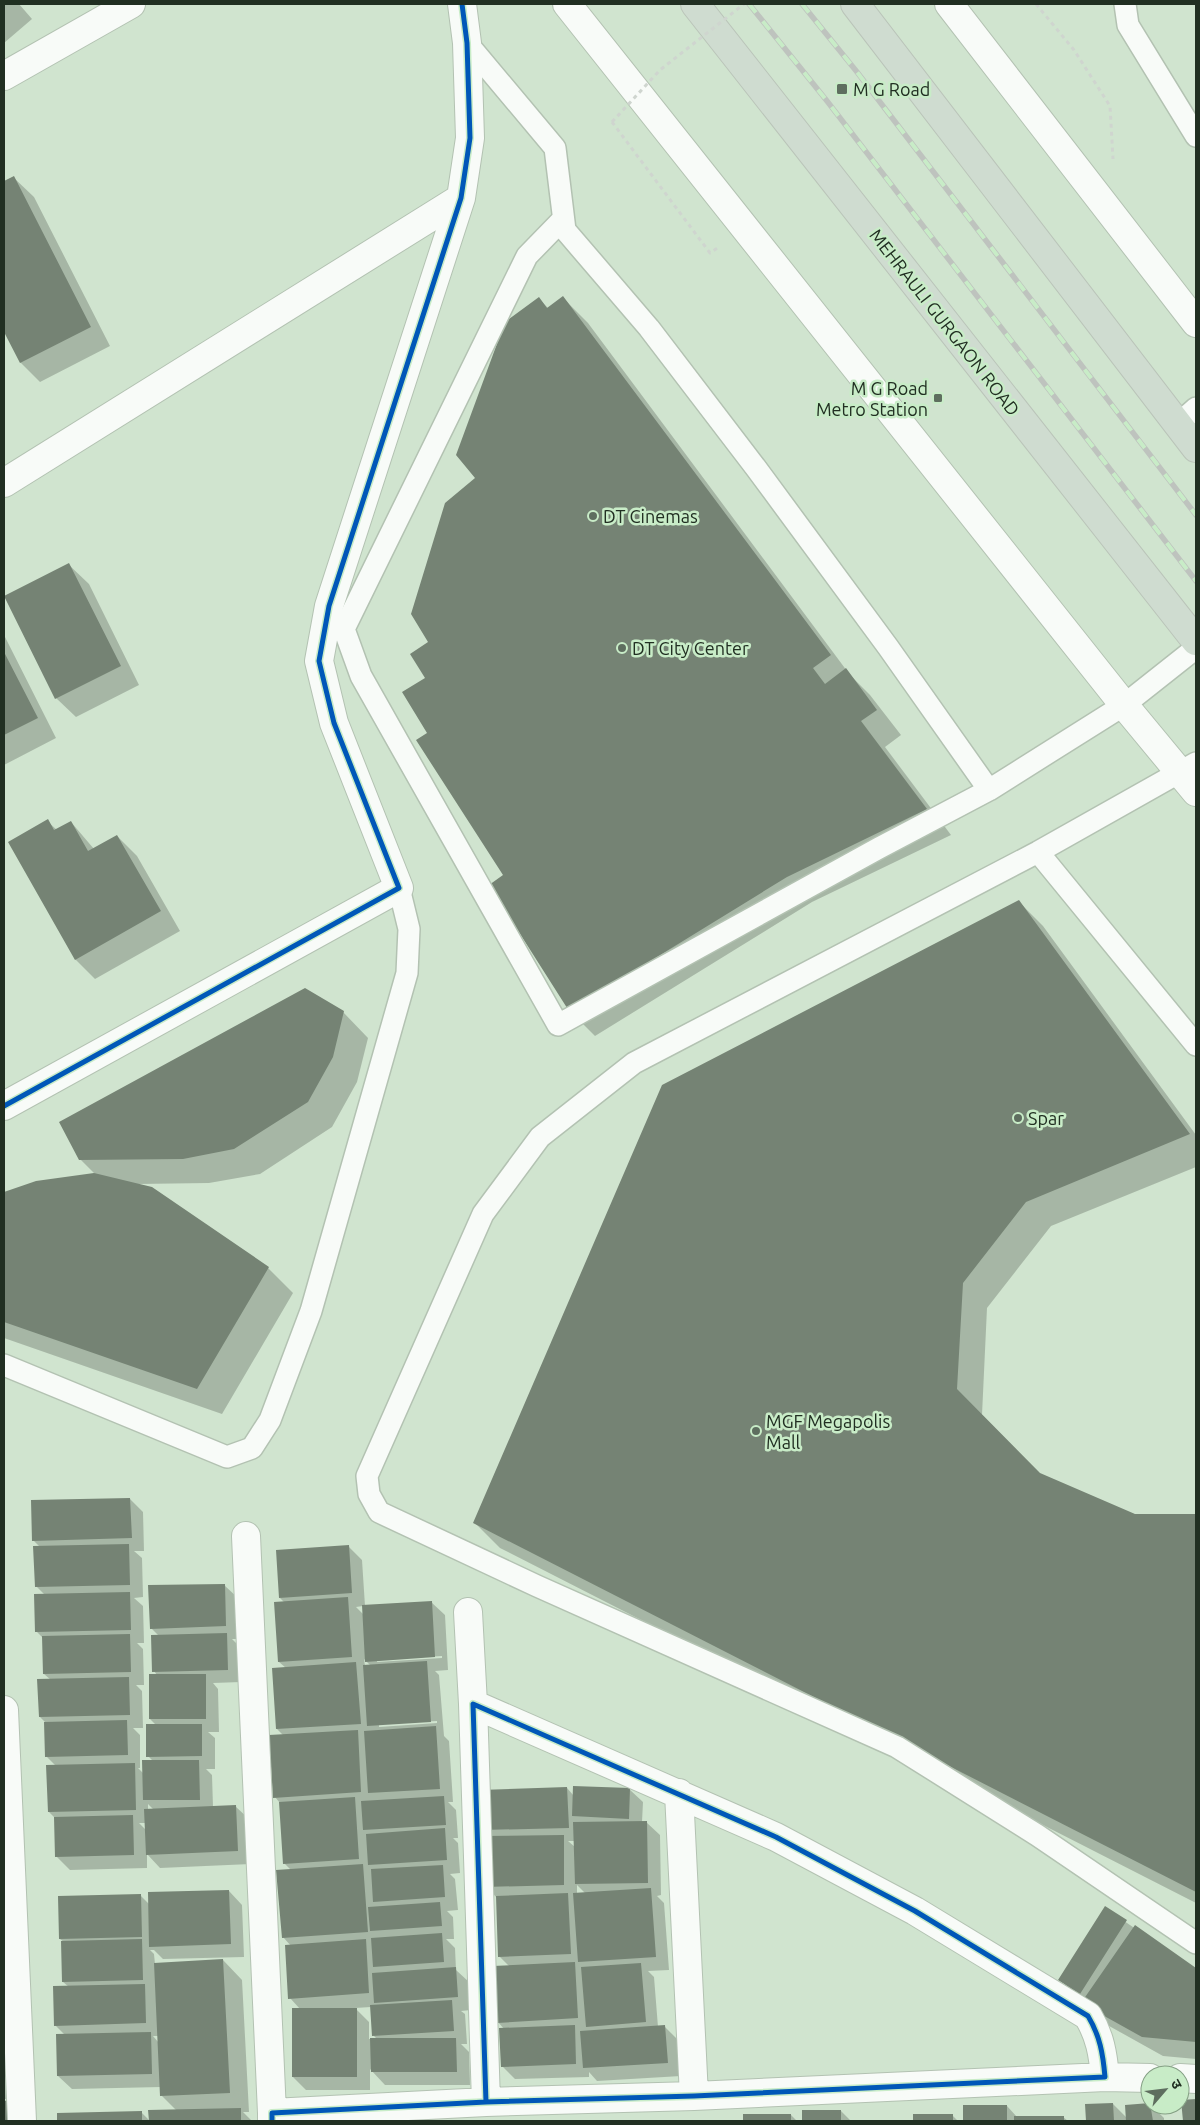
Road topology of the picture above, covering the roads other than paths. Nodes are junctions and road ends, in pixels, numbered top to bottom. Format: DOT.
graph roads {
  1 [pos="131,4"];
  2 [pos="462,4"];
  3 [pos="567,4"];
  4 [pos="695,4"];
  5 [pos="856,4"];
  6 [pos="949,4"];
  7 [pos="1125,4"];
  8 [pos="468,43"];
  9 [pos="4,76"];
  10 [pos="1196,136"];
  11 [pos="461,198"];
  12 [pos="563,219"];
  13 [pos="1196,323"];
  14 [pos="1187,416"];
  15 [pos="1196,448"];
  16 [pos="4,483"];
  17 [pos="1196,641"];
  18 [pos="1196,648"];
  19 [pos="1124,705"];
  20 [pos="1191,776"];
  21 [pos="989,790"];
  22 [pos="1038,852"];
  23 [pos="399,888"];
  24 [pos="1196,1045"];
  25 [pos="4,1106"];
  26 [pos="4,1365"];
  27 [pos="246,1536"];
  28 [pos="468,1612"];
  29 [pos="473,1704"];
  30 [pos="4,1710"];
  31 [pos="679,1793"];
  32 [pos="1196,1943"];
  33 [pos="1105,2077"];
  34 [pos="1140,2078"];
  35 [pos="694,2096"];
  36 [pos="486,2102"];
  37 [pos="272,2117"];
  38 [pos="22,2121"];
  1 -- 9 [label="street"];
  2 -- 8 [label="street"];
  3 -- 19 [label="street"];
  4 -- 17 [label="highway, MEHRAULI GURGAON ROAD"];
  5 -- 14 [label="highway"];
  6 -- 13 [label="street"];
  7 -- 10 [label="lane"];
  8 -- 11 [label="street"];
  8 -- 12 [label="lane"];
  11 -- 16 [label="street"];
  11 -- 23 [label="street"];
  12 -- 21 [label="lane"];
  12 -- 21 [label="lane"];
  14 -- 15 [label="highway"];
  18 -- 19 [label="lane"];
  19 -- 20 [label="street"];
  19 -- 21 [label="lane"];
  20 -- 22 [label="lane"];
  22 -- 24 [label="lane"];
  22 -- 32 [label="lane"];
  23 -- 25 [label="street"];
  23 -- 26 [label="lane"];
  27 -- 37 [label="street"];
  28 -- 29 [label="street"];
  29 -- 31 [label="street"];
  29 -- 36 [label="street"];
  30 -- 38 [label="street"];
  31 -- 33 [label="street"];
  31 -- 35 [label="street"];
  33 -- 34 [label="street"];
  33 -- 35 [label="street"];
  35 -- 36 [label="street"];
  36 -- 37 [label="street"];
}
